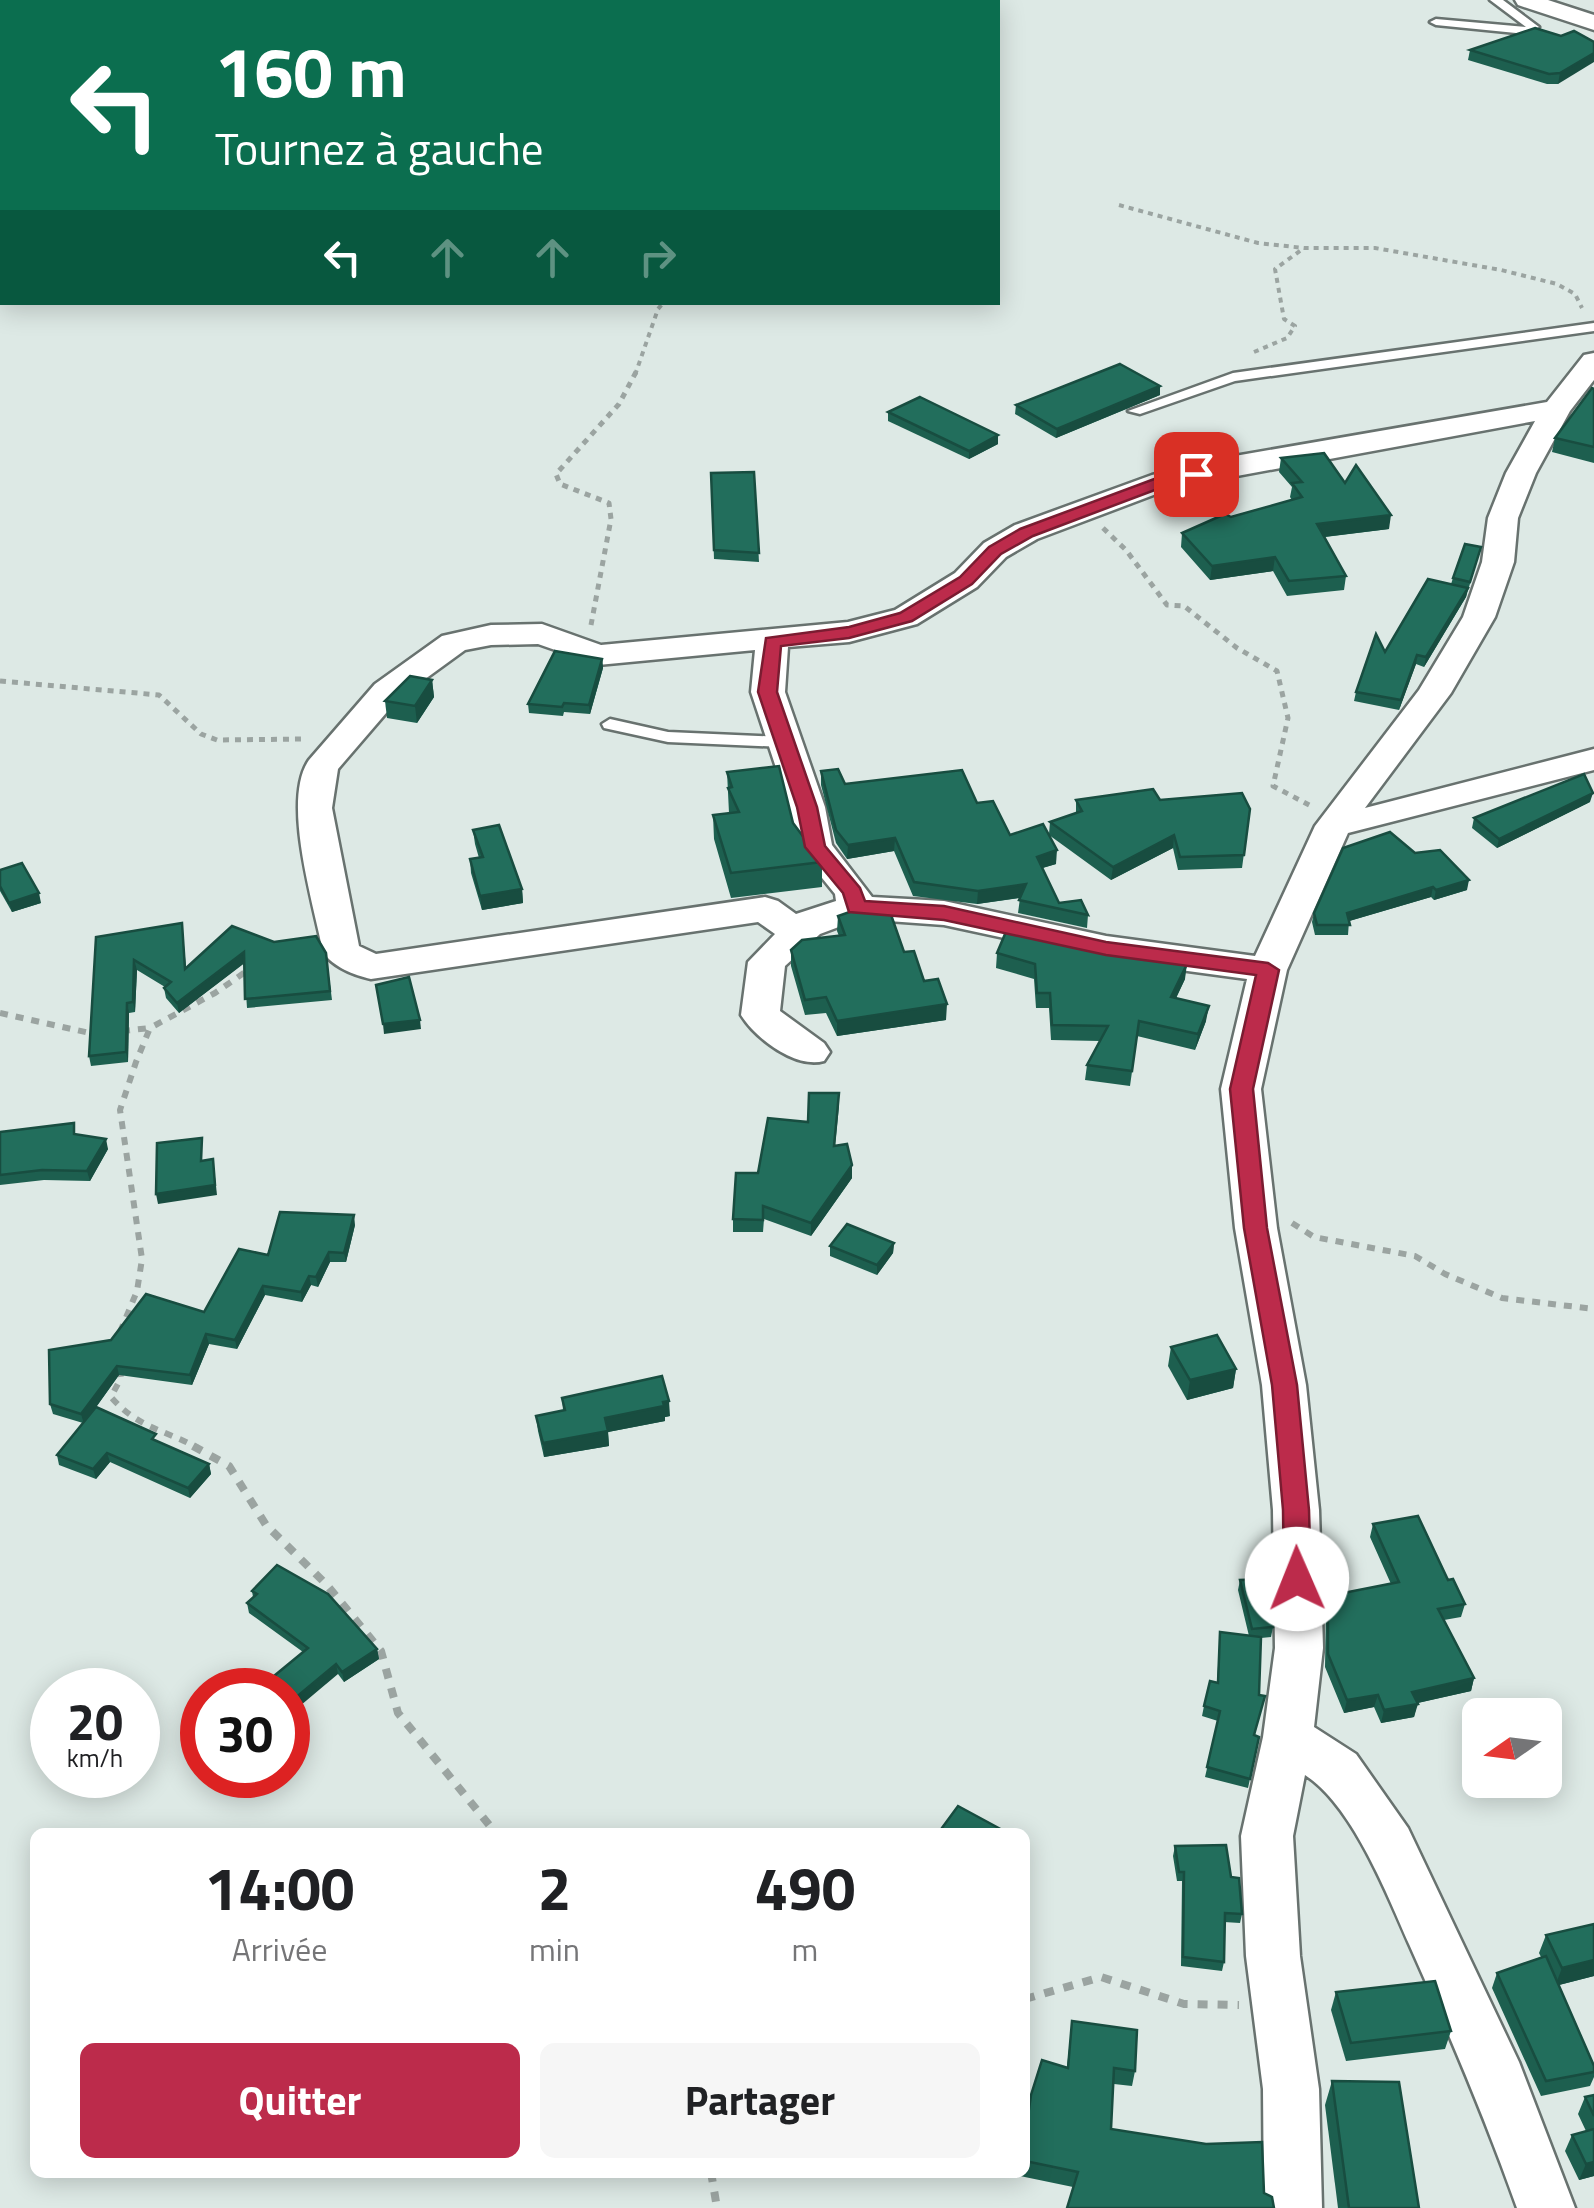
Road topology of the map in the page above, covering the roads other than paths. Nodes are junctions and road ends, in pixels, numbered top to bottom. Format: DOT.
graph roads {
  1 [pos="1496,0"];
  2 [pos="1526,0"];
  3 [pos="1436,22"];
  4 [pos="1594,23"];
  5 [pos="1594,327"];
  6 [pos="1594,361"];
  7 [pos="1557,409"];
  8 [pos="1135,412"];
  9 [pos="772,642"];
  10 [pos="610,724"];
  11 [pos="783,742"];
  12 [pos="1594,758"];
  13 [pos="1337,822"];
  14 [pos="856,908"];
  15 [pos="807,926"];
  16 [pos="1268,970"];
  17 [pos="810,1052"];
  18 [pos="1288,1737"];
  19 [pos="1293,2208"];
  20 [pos="1546,2208"];
  1 -- 3 [label="lane"];
  2 -- 4 [label="street"];
  5 -- 8 [label="lane"];
  6 -- 7 [label="street"];
  7 -- 9 [label="street"];
  7 -- 13 [label="street"];
  9 -- 11 [label="street"];
  9 -- 15 [label="street"];
  10 -- 11 [label="lane"];
  11 -- 14 [label="street"];
  12 -- 13 [label="street"];
  13 -- 16 [label="street"];
  14 -- 15 [label="street"];
  14 -- 16 [label="street"];
  15 -- 17 [label="street"];
  16 -- 18 [label="street"];
  18 -- 19 [label="street"];
  18 -- 20 [label="street"];
}
